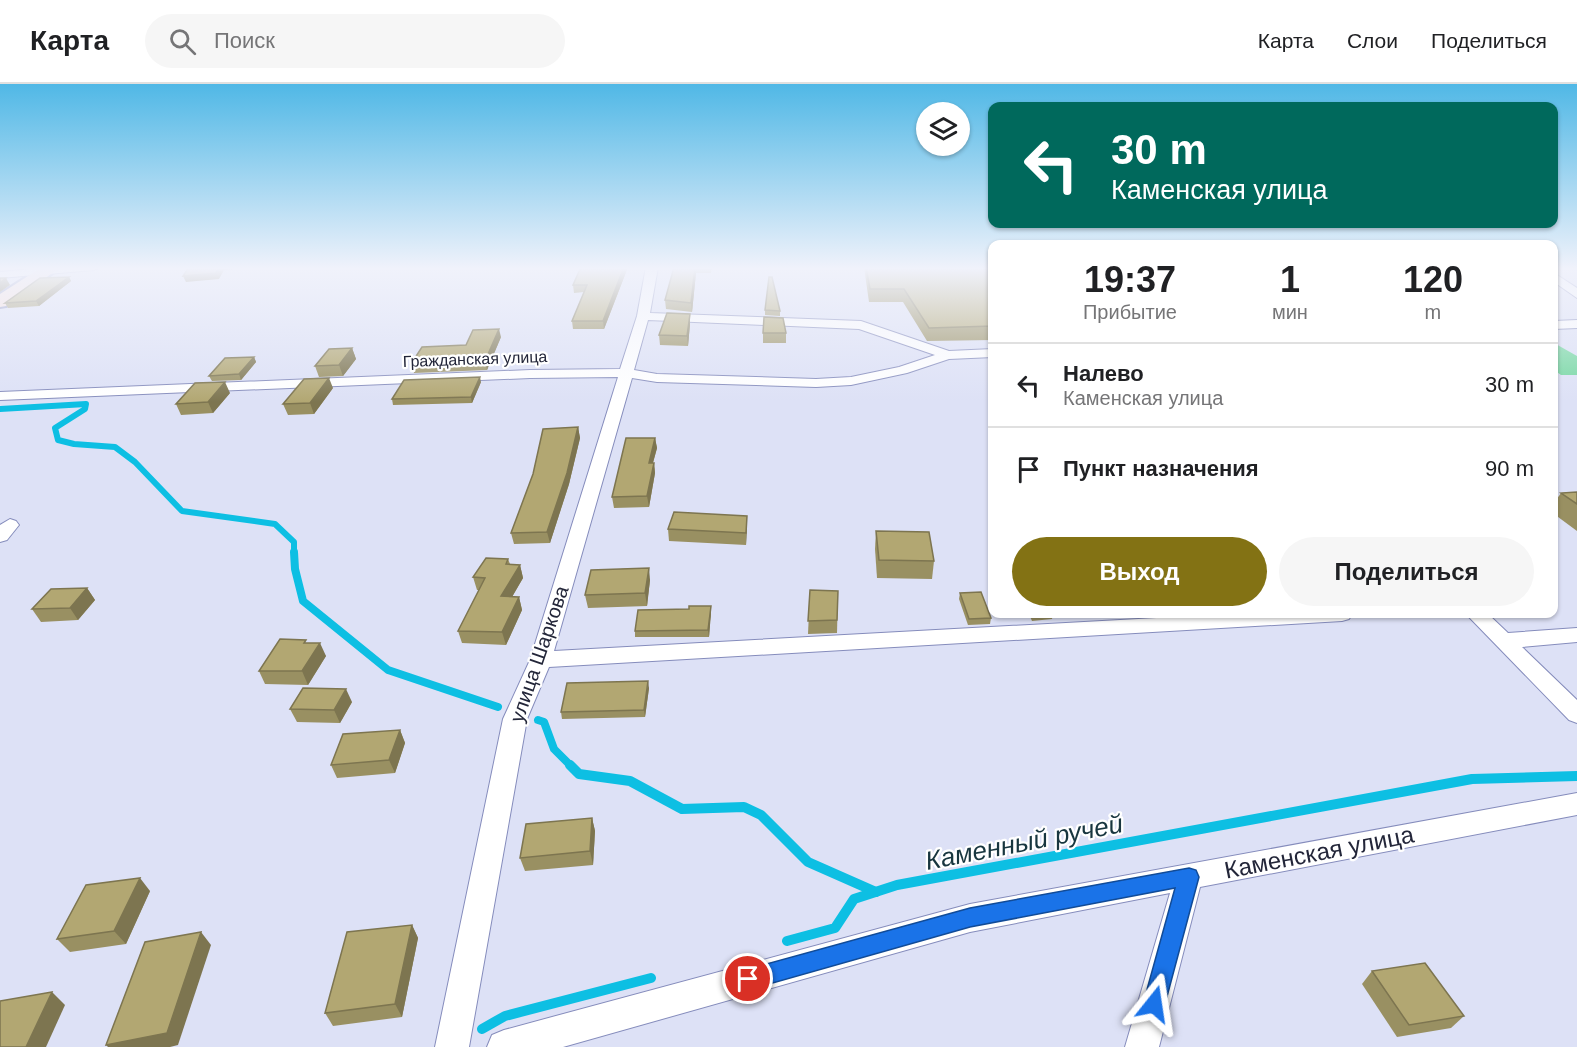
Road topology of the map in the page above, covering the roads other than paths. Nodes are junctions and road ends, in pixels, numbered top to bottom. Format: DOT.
graph roads {
  1 [pos="644,312"];
  2 [pos="643,316"];
  3 [pos="1577,324"];
  4 [pos="1558,326"];
  5 [pos="988,353"];
  6 [pos="948,355"];
  7 [pos="624,373"];
  8 [pos="0,396"];
  9 [pos="1272,618"];
  10 [pos="1480,618"];
  11 [pos="1577,635"];
  12 [pos="1504,641"];
  13 [pos="541,660"];
  14 [pos="1567,694"];
  15 [pos="1577,714"];
  16 [pos="1577,804"];
  17 [pos="1189,877"];
  18 [pos="453,1047"];
  19 [pos="504,1047"];
  20 [pos="1142,1047"];
  1 -- 2 [label="street, улица Шаркова"];
  2 -- 6 [label="street, Гражданская улица"];
  2 -- 7 [label="street, улица Шаркова"];
  3 -- 4 [label="street"];
  5 -- 6 [label="street, Гражданская улица"];
  6 -- 7 [label="street, Гражданская улица"];
  7 -- 8 [label="street, Гражданская улица"];
  7 -- 13 [label="street, улица Шаркова"];
  9 -- 13 [label="street"];
  10 -- 12 [label="street"];
  11 -- 12 [label="street"];
  12 -- 14 [label="street"];
  13 -- 18 [label="street, улица Шаркова"];
  14 -- 15 [label="street"];
  16 -- 17 [label="street, Каменская улица"];
  17 -- 19 [label="street, Каменская улица"];
  17 -- 20 [label="street"];
}
